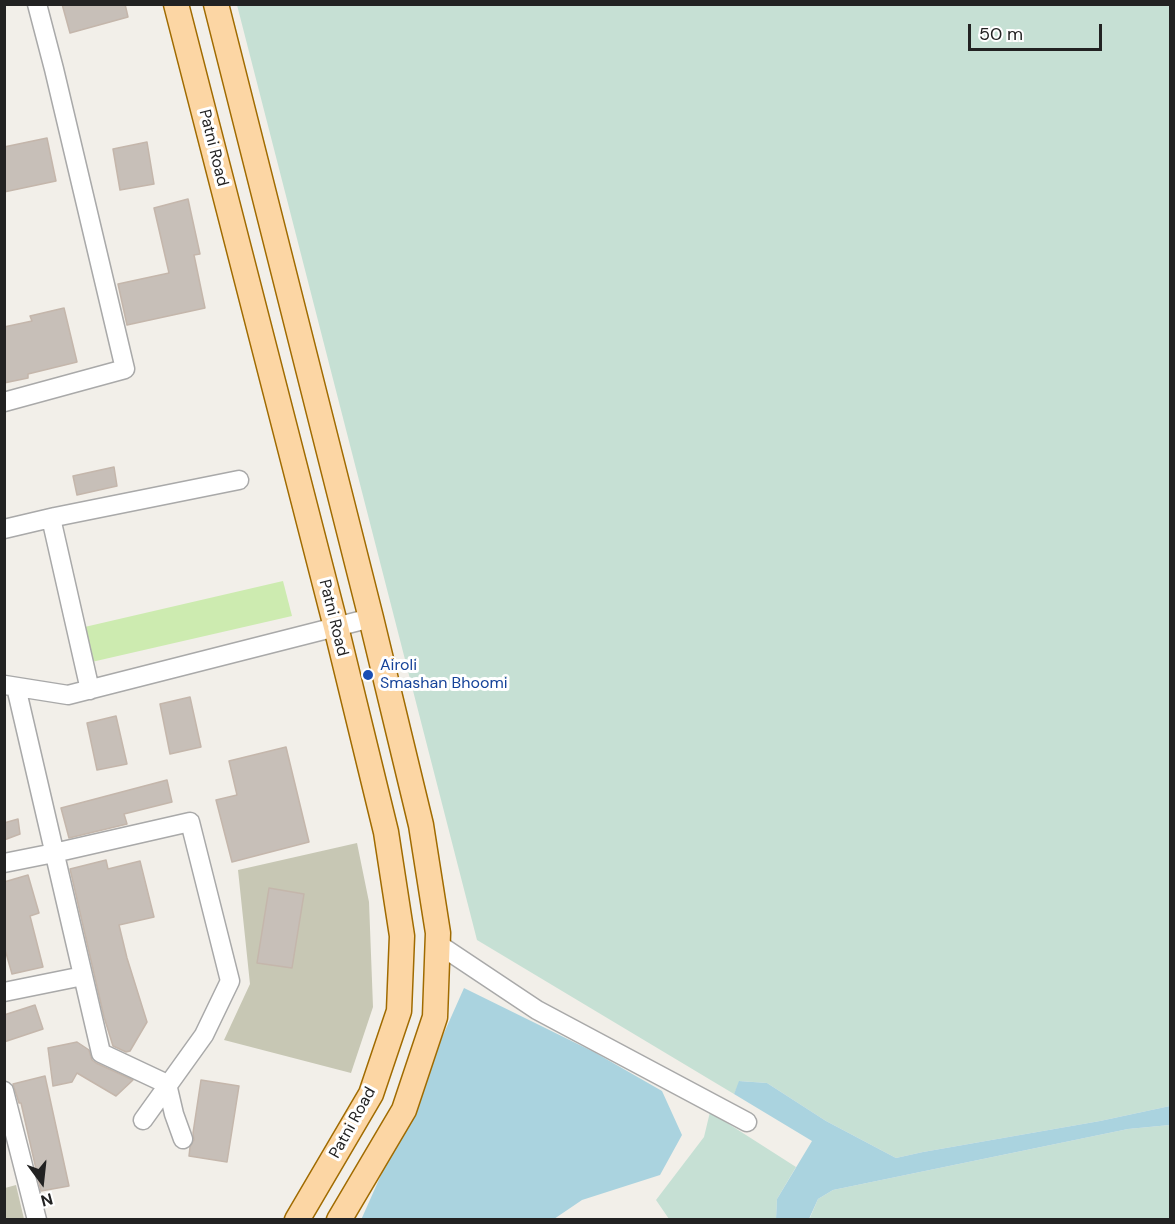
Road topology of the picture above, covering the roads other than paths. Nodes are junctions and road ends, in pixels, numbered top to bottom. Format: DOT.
graph roads {
  1 [pos="36,4"];
  2 [pos="176,4"];
  3 [pos="216,4"];
  4 [pos="4,402"];
  5 [pos="239,480"];
  6 [pos="51,518"];
  7 [pos="4,529"];
  8 [pos="371,618"];
  9 [pos="336,627"];
  10 [pos="10,686"];
  11 [pos="90,690"];
  12 [pos="54,854"];
  13 [pos="4,863"];
  14 [pos="438,944"];
  15 [pos="83,976"];
  16 [pos="4,992"];
  17 [pos="167,1084"];
  18 [pos="4,1091"];
  19 [pos="143,1120"];
  20 [pos="747,1122"];
  21 [pos="183,1139"];
  22 [pos="37,1220"];
  23 [pos="297,1220"];
  24 [pos="339,1220"];
  1 -- 4 [label="street"];
  2 -- 9 [label="main road, Patni Road"];
  3 -- 8 [label="main road"];
  5 -- 6 [label="street"];
  6 -- 7 [label="street"];
  6 -- 11 [label="street"];
  8 -- 9 [label="street"];
  8 -- 14 [label="main road"];
  9 -- 11 [label="street"];
  9 -- 23 [label="main road, Patni Road"];
  10 -- 11 [label="street"];
  10 -- 12 [label="street"];
  12 -- 13 [label="street"];
  12 -- 15 [label="street"];
  12 -- 17 [label="street"];
  14 -- 20 [label="street"];
  14 -- 24 [label="main road"];
  15 -- 16 [label="street"];
  15 -- 17 [label="street"];
  17 -- 19 [label="street"];
  17 -- 21 [label="street"];
  18 -- 22 [label="street"];
}
